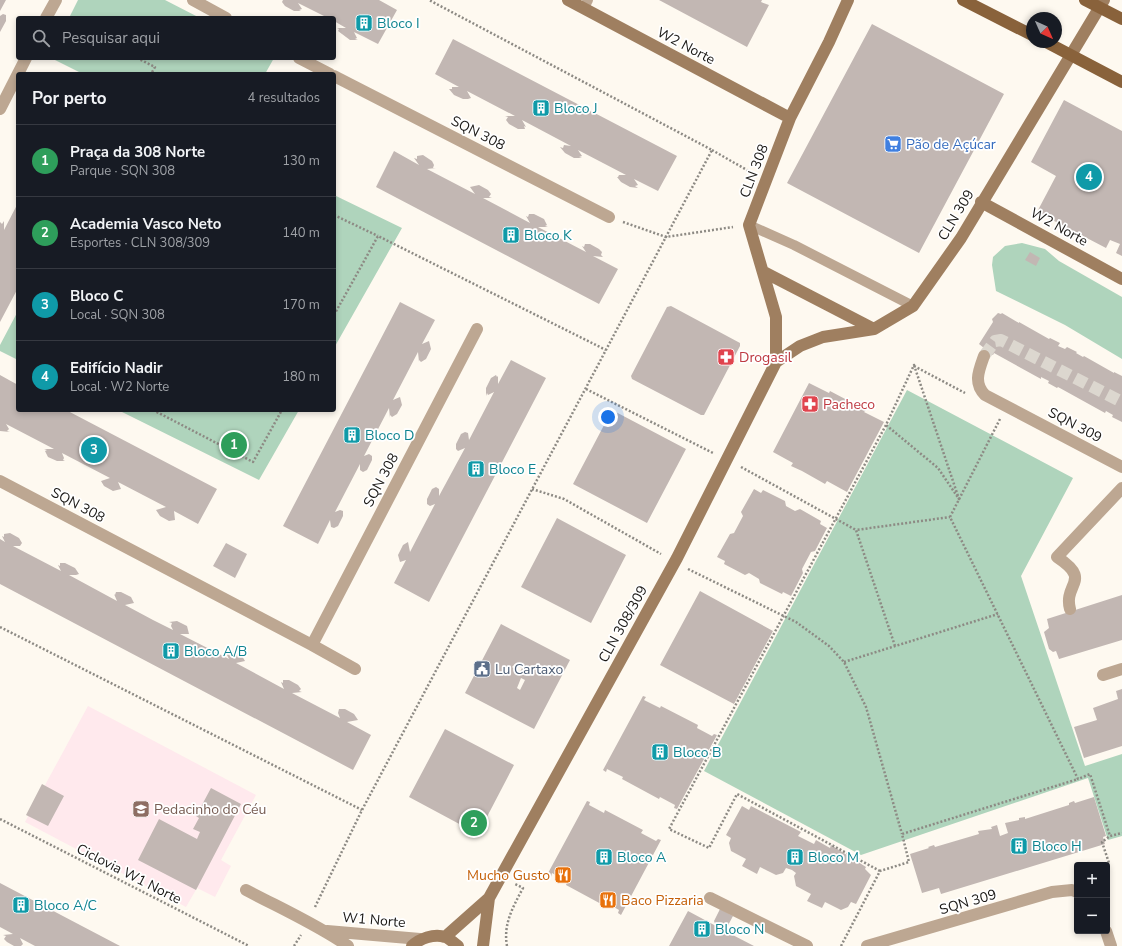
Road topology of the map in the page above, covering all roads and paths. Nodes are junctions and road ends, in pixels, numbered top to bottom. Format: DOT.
graph roads {
  1 [pos="56,0"];
  2 [pos="193,0"];
  3 [pos="429,0"];
  4 [pos="568,0"];
  5 [pos="848,0"];
  6 [pos="963,0"];
  7 [pos="1085,0"];
  8 [pos="434,1"];
  9 [pos="586,4"];
  10 [pos="1102,4"];
  11 [pos="47,16"];
  12 [pos="222,16"];
  13 [pos="1122,19"];
  14 [pos="1026,32"];
  15 [pos="1058,48"];
  16 [pos="1070,54"];
  17 [pos="25,60"];
  18 [pos="141,60"];
  19 [pos="303,60"];
  20 [pos="19,72"];
  21 [pos="152,72"];
  22 [pos="326,72"];
  23 [pos="336,77"];
  24 [pos="16,78"];
  25 [pos="1122,82"];
  26 [pos="0,109"];
  27 [pos="790,118"];
  28 [pos="712,150"];
  29 [pos="766,182"];
  30 [pos="981,202"];
  31 [pos="336,215"];
  32 [pos="609,218"];
  33 [pos="749,225"];
  34 [pos="378,236"];
  35 [pos="666,237"];
  36 [pos="764,272"];
  37 [pos="1122,279"];
  38 [pos="913,306"];
  39 [pos="336,311"];
  40 [pos="874,329"];
  41 [pos="477,330"];
  42 [pos="606,350"];
  43 [pos="984,356"];
  44 [pos="776,362"];
  45 [pos="914,365"];
  46 [pos="586,389"];
  47 [pos="969,395"];
  48 [pos="1010,408"];
  49 [pos="157,412"];
  50 [pos="281,412"];
  51 [pos="886,425"];
  52 [pos="727,460"];
  53 [pos="1122,467"];
  54 [pos="0,481"];
  55 [pos="1122,488"];
  56 [pos="532,490"];
  57 [pos="960,499"];
  58 [pos="950,517"];
  59 [pos="836,518"];
  60 [pos="856,530"];
  61 [pos="650,546"];
  62 [pos="675,562"];
  63 [pos="1070,610"];
  64 [pos="998,614"];
  65 [pos="784,616"];
  66 [pos="0,627"];
  67 [pos="312,645"];
  68 [pos="895,646"];
  69 [pos="844,662"];
  70 [pos="1122,669"];
  71 [pos="355,670"];
  72 [pos="1103,675"];
  73 [pos="1078,779"];
  74 [pos="362,810"];
  75 [pos="0,819"];
  76 [pos="1122,833"];
  77 [pos="902,834"];
  78 [pos="1110,836"];
  79 [pos="1109,862"];
  80 [pos="880,871"];
  81 [pos="501,876"];
  82 [pos="246,890"];
  83 [pos="1074,891"];
  84 [pos="489,898"];
  85 [pos="710,898"];
  86 [pos="307,923"];
  87 [pos="326,930"];
  88 [pos="1107,934"];
  89 [pos="445,937"];
  90 [pos="416,942"];
  91 [pos="249,946"];
  92 [pos="294,946"];
  93 [pos="348,946"];
  94 [pos="458,946"];
  95 [pos="483,946"];
  96 [pos="506,946"];
  97 [pos="807,946"];
  98 [pos="841,946"];
  99 [pos="868,946"];
  100 [pos="1111,946"];
  1 -- 11 [label="street"];
  2 -- 12 [label="street"];
  3 -- 8 [label="path"];
  4 -- 9 [label="street, W2 Norte"];
  5 -- 27 [label="street, CLN 308"];
  6 -- 14 [label="main road"];
  7 -- 10 [label="main road"];
  8 -- 28 [label="path"];
  9 -- 27 [label="street, W2 Norte"];
  10 -- 13 [label="main road"];
  10 -- 16 [label="street, CLN 309"];
  15 -- 16 [label="main road"];
  16 -- 25 [label="main road"];
  16 -- 30 [label="street, CLN 309"];
  17 -- 20 [label="street"];
  18 -- 21 [label="path"];
  19 -- 22 [label="street"];
  23 -- 32 [label="street, SQN 308"];
  24 -- 26 [label="street"];
  27 -- 29 [label="street, CLN 308"];
  28 -- 29 [label="path"];
  28 -- 35 [label="path"];
  29 -- 33 [label="street, CLN 308"];
  30 -- 37 [label="street, W2 Norte"];
  30 -- 38 [label="street, CLN 309"];
  31 -- 34 [label="path"];
  32 -- 35 [label="path"];
  33 -- 35 [label="path"];
  33 -- 36 [label="street"];
  33 -- 38 [label="lane"];
  34 -- 39 [label="path"];
  34 -- 42 [label="path"];
  35 -- 42 [label="path"];
  36 -- 40 [label="street"];
  36 -- 44 [label="street"];
  38 -- 40 [label="street, CLN 309"];
  40 -- 44 [label="street, CLN 309"];
  41 -- 67 [label="street, SQN 308"];
  42 -- 46 [label="path"];
  43 -- 48 [label="street, SQN 309"];
  44 -- 52 [label="street, CLN 308/309"];
  45 -- 47 [label="path"];
  45 -- 51 [label="path"];
  45 -- 57 [label="path"];
  46 -- 52 [label="path"];
  46 -- 56 [label="path"];
  48 -- 53 [label="street, SQN 309"];
  48 -- 57 [label="path"];
  49 -- 50 [label="path"];
  51 -- 57 [label="path"];
  51 -- 59 [label="path"];
  52 -- 59 [label="path"];
  52 -- 62 [label="street, CLN 308/309"];
  54 -- 67 [label="street, SQN 308"];
  55 -- 63 [label="street"];
  56 -- 61 [label="path"];
  56 -- 74 [label="path"];
  57 -- 58 [label="path"];
  58 -- 60 [label="path"];
  58 -- 64 [label="path"];
  59 -- 60 [label="path"];
  59 -- 65 [label="path"];
  60 -- 68 [label="path"];
  62 -- 65 [label="path"];
  62 -- 81 [label="street, CLN 308/309"];
  64 -- 68 [label="path"];
  64 -- 73 [label="path"];
  65 -- 69 [label="path"];
  65 -- 80 [label="path"];
  66 -- 74 [label="path"];
  67 -- 71 [label="street, SQN 308"];
  68 -- 69 [label="path"];
  69 -- 77 [label="path"];
  70 -- 72 [label="street"];
  73 -- 77 [label="path"];
  73 -- 78 [label="path"];
  74 -- 86 [label="path"];
  75 -- 91 [label="path, Ciclovia W1 Norte"];
  76 -- 78 [label="path"];
  77 -- 80 [label="path"];
  78 -- 79 [label="path"];
  80 -- 98 [label="path"];
  81 -- 84 [label="street, CLN 308/309"];
  81 -- 96 [label="path"];
  82 -- 86 [label="street, W1 Norte"];
  83 -- 99 [label="street, SQN 309"];
  84 -- 89 [label="street, CLN 308/309"];
  84 -- 95 [label="street, CLN 308/309"];
  85 -- 97 [label="street"];
  86 -- 87 [label="street, W1 Norte"];
  86 -- 92 [label="path"];
  87 -- 90 [label="street, W1 Norte"];
  87 -- 93 [label="street, W1 Norte"];
  88 -- 100 [label="street"];
  89 -- 90 [label="street"];
  89 -- 94 [label="street"];
}
